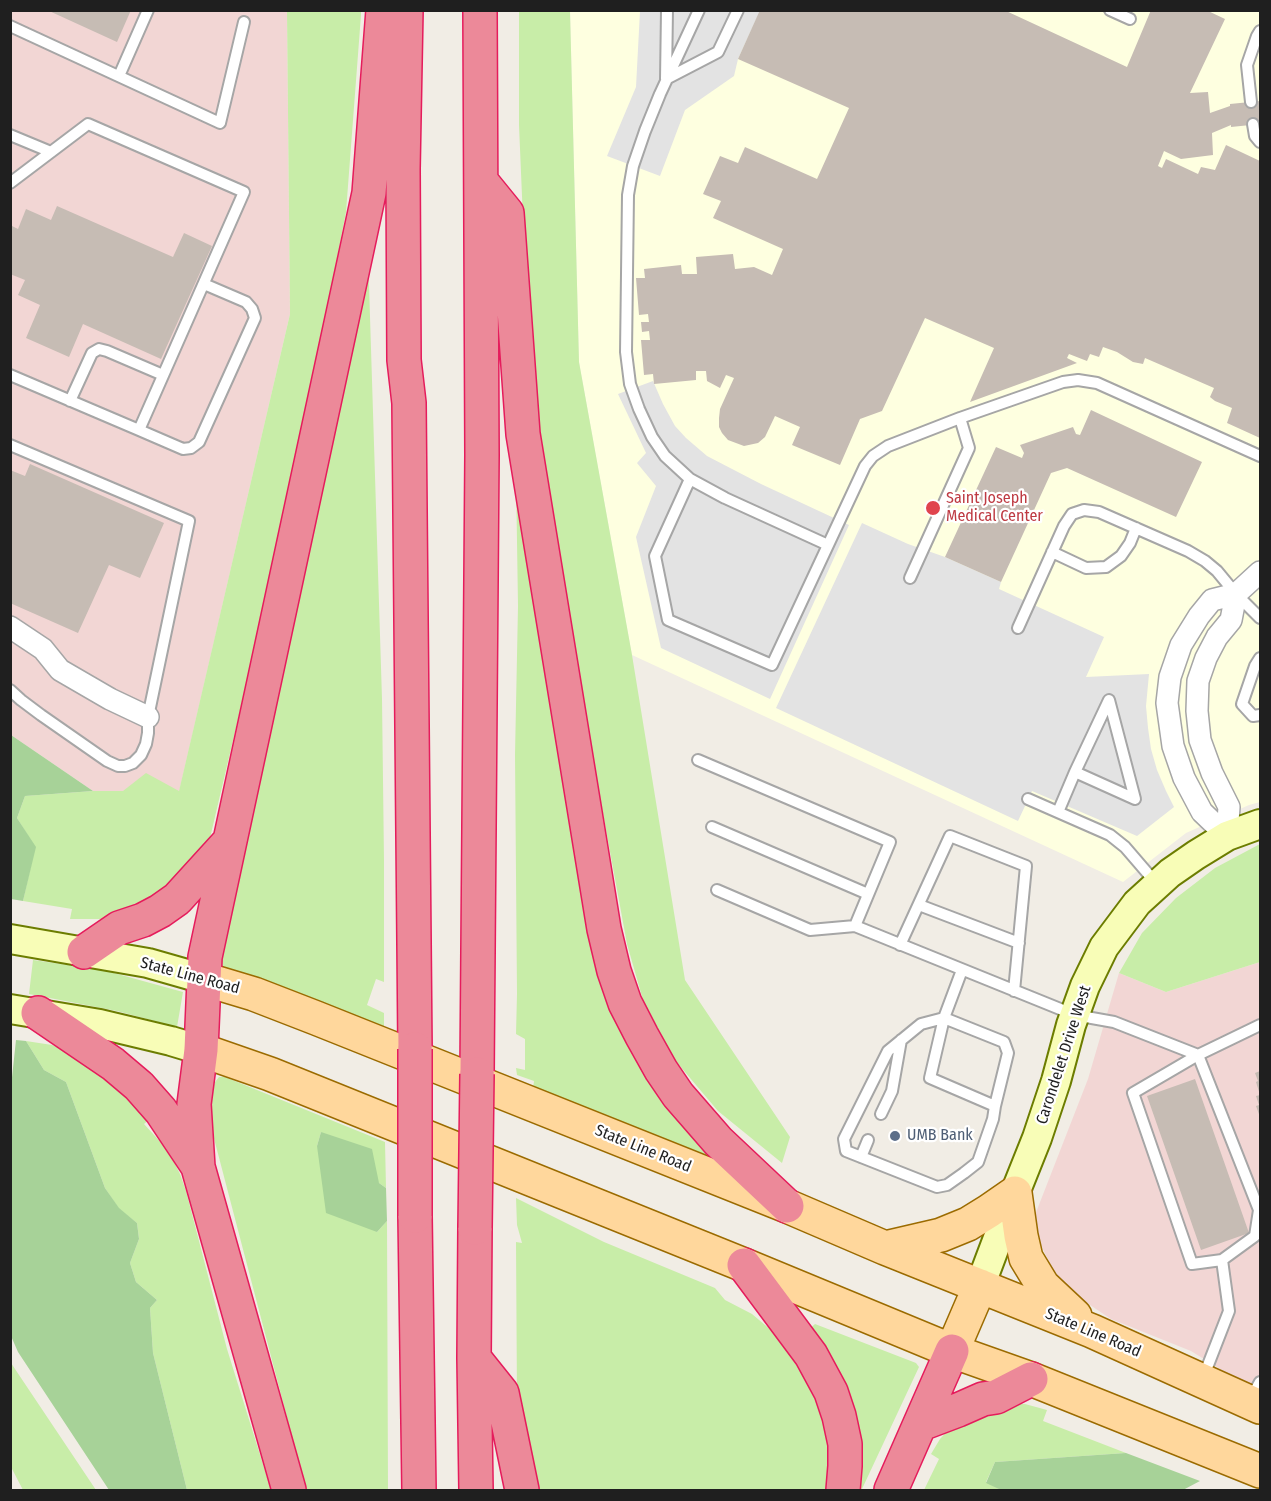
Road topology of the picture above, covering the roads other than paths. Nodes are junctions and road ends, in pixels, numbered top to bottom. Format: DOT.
graph roads {
  1 [pos="148,10"];
  2 [pos="382,10"];
  3 [pos="406,10"];
  4 [pos="480,10"];
  5 [pos="667,10"];
  6 [pos="699,10"];
  7 [pos="738,10"];
  8 [pos="1110,10"];
  9 [pos="1130,20"];
  10 [pos="244,22"];
  11 [pos="10,26"];
  12 [pos="1260,31"];
  13 [pos="119,76"];
  14 [pos="666,79"];
  15 [pos="1260,85"];
  16 [pos="1253,124"];
  17 [pos="10,135"];
  18 [pos="1260,142"];
  19 [pos="51,152"];
  20 [pos="481,181"];
  21 [pos="10,183"];
  22 [pos="204,284"];
  23 [pos="10,375"];
  24 [pos="163,375"];
  25 [pos="70,400"];
  26 [pos="960,418"];
  27 [pos="139,430"];
  28 [pos="10,446"];
  29 [pos="1260,456"];
  30 [pos="690,479"];
  31 [pos="1137,528"];
  32 [pos="828,545"];
  33 [pos="1052,552"];
  34 [pos="1260,572"];
  35 [pos="910,578"];
  36 [pos="1236,594"];
  37 [pos="1260,618"];
  38 [pos="10,627"];
  39 [pos="1018,628"];
  40 [pos="1260,658"];
  41 [pos="10,690"];
  42 [pos="1260,715"];
  43 [pos="148,717"];
  44 [pos="698,760"];
  45 [pos="1075,772"];
  46 [pos="1028,799"];
  47 [pos="1058,812"];
  48 [pos="1260,824"];
  49 [pos="712,827"];
  50 [pos="1227,836"];
  51 [pos="231,840"];
  52 [pos="1157,885"];
  53 [pos="717,890"];
  54 [pos="868,894"];
  55 [pos="918,905"];
  56 [pos="855,926"];
  57 [pos="10,939"];
  58 [pos="1019,943"];
  59 [pos="900,945"];
  60 [pos="84,952"];
  61 [pos="962,970"];
  62 [pos="204,979"];
  63 [pos="1014,991"];
  64 [pos="24,1011"];
  65 [pos="1075,1015"];
  66 [pos="944,1018"];
  67 [pos="1260,1025"];
  68 [pos="901,1040"];
  69 [pos="201,1050"];
  70 [pos="1198,1055"];
  71 [pos="995,1106"];
  72 [pos="881,1114"];
  73 [pos="868,1140"];
  74 [pos="861,1157"];
  75 [pos="198,1167"];
  76 [pos="1015,1193"];
  77 [pos="787,1206"];
  78 [pos="1260,1209"];
  79 [pos="885,1248"];
  80 [pos="1222,1260"];
  81 [pos="744,1264"];
  82 [pos="980,1286"];
  83 [pos="1092,1331"];
  84 [pos="952,1351"];
  85 [pos="474,1358"];
  86 [pos="1031,1379"];
  87 [pos="1201,1381"];
  88 [pos="1257,1398"];
  89 [pos="921,1424"];
  90 [pos="1260,1471"];
  91 [pos="289,1491"];
  92 [pos="419,1491"];
  93 [pos="476,1491"];
  94 [pos="522,1491"];
  95 [pos="843,1491"];
  96 [pos="891,1491"];
  1 -- 13 [label="lane"];
  2 -- 51 [label="highway"];
  3 -- 92 [label="highway, bridge"];
  4 -- 20 [label="highway"];
  5 -- 14 [label="lane"];
  6 -- 14 [label="lane"];
  7 -- 14 [label="lane"];
  8 -- 9 [label="lane"];
  10 -- 13 [label="lane"];
  11 -- 13 [label="lane"];
  12 -- 15 [label="lane"];
  14 -- 30 [label="lane"];
  16 -- 18 [label="lane"];
  17 -- 19 [label="lane"];
  19 -- 21 [label="lane"];
  19 -- 22 [label="lane"];
  20 -- 77 [label="highway"];
  20 -- 85 [label="highway, bridge"];
  22 -- 24 [label="lane"];
  22 -- 27 [label="lane"];
  23 -- 25 [label="lane"];
  24 -- 25 [label="lane"];
  24 -- 27 [label="lane"];
  25 -- 27 [label="lane"];
  26 -- 29 [label="lane"];
  26 -- 32 [label="lane"];
  26 -- 35 [label="lane"];
  28 -- 43 [label="lane"];
  30 -- 32 [label="lane"];
  30 -- 32 [label="lane"];
  31 -- 33 [label="lane"];
  31 -- 33 [label="lane"];
  31 -- 36 [label="lane"];
  33 -- 39 [label="lane"];
  34 -- 36 [label="street"];
  36 -- 37 [label="lane"];
  36 -- 50 [label="street"];
  36 -- 50 [label="street"];
  38 -- 43 [label="street"];
  40 -- 42 [label="lane"];
  41 -- 43 [label="lane"];
  44 -- 54 [label="lane"];
  45 -- 45 [label="lane"];
  45 -- 47 [label="lane"];
  46 -- 47 [label="lane"];
  47 -- 52 [label="lane"];
  48 -- 50 [label="street, Carondelet Drive West"];
  49 -- 54 [label="lane"];
  50 -- 52 [label="street, Carondelet Drive West"];
  51 -- 60 [label="highway"];
  51 -- 62 [label="highway"];
  52 -- 65 [label="street, Carondelet Drive West"];
  53 -- 56 [label="lane"];
  54 -- 56 [label="lane"];
  55 -- 58 [label="lane"];
  55 -- 58 [label="lane"];
  55 -- 59 [label="lane"];
  56 -- 59 [label="lane"];
  57 -- 60 [label="street, State Line Road"];
  58 -- 63 [label="lane"];
  59 -- 61 [label="lane"];
  60 -- 62 [label="street, State Line Road"];
  61 -- 63 [label="lane"];
  61 -- 66 [label="lane"];
  62 -- 69 [label="highway"];
  62 -- 77 [label="main road, State Line Road"];
  63 -- 65 [label="lane"];
  64 -- 69 [label="street"];
  64 -- 75 [label="highway"];
  65 -- 70 [label="lane"];
  65 -- 76 [label="street, Carondelet Drive West"];
  66 -- 68 [label="lane"];
  66 -- 71 [label="lane"];
  66 -- 71 [label="lane"];
  67 -- 70 [label="lane"];
  68 -- 72 [label="lane"];
  68 -- 74 [label="lane"];
  69 -- 75 [label="highway"];
  69 -- 81 [label="main road"];
  70 -- 78 [label="lane"];
  70 -- 80 [label="lane"];
  71 -- 74 [label="lane"];
  73 -- 74 [label="lane"];
  75 -- 91 [label="highway"];
  76 -- 79 [label="main road"];
  76 -- 82 [label="street, Carondelet Drive West"];
  76 -- 83 [label="main road"];
  77 -- 79 [label="main road, State Line Road"];
  78 -- 80 [label="lane"];
  79 -- 82 [label="main road, State Line Road"];
  80 -- 87 [label="lane"];
  81 -- 84 [label="main road"];
  81 -- 95 [label="highway"];
  82 -- 83 [label="main road, State Line Road"];
  82 -- 84 [label="main road"];
  83 -- 87 [label="main road, State Line Road"];
  84 -- 86 [label="main road"];
  84 -- 89 [label="highway"];
  85 -- 93 [label="highway"];
  85 -- 94 [label="highway"];
  86 -- 89 [label="highway"];
  86 -- 90 [label="main road"];
  87 -- 88 [label="main road, State Line Road"];
  89 -- 96 [label="highway"];
}
